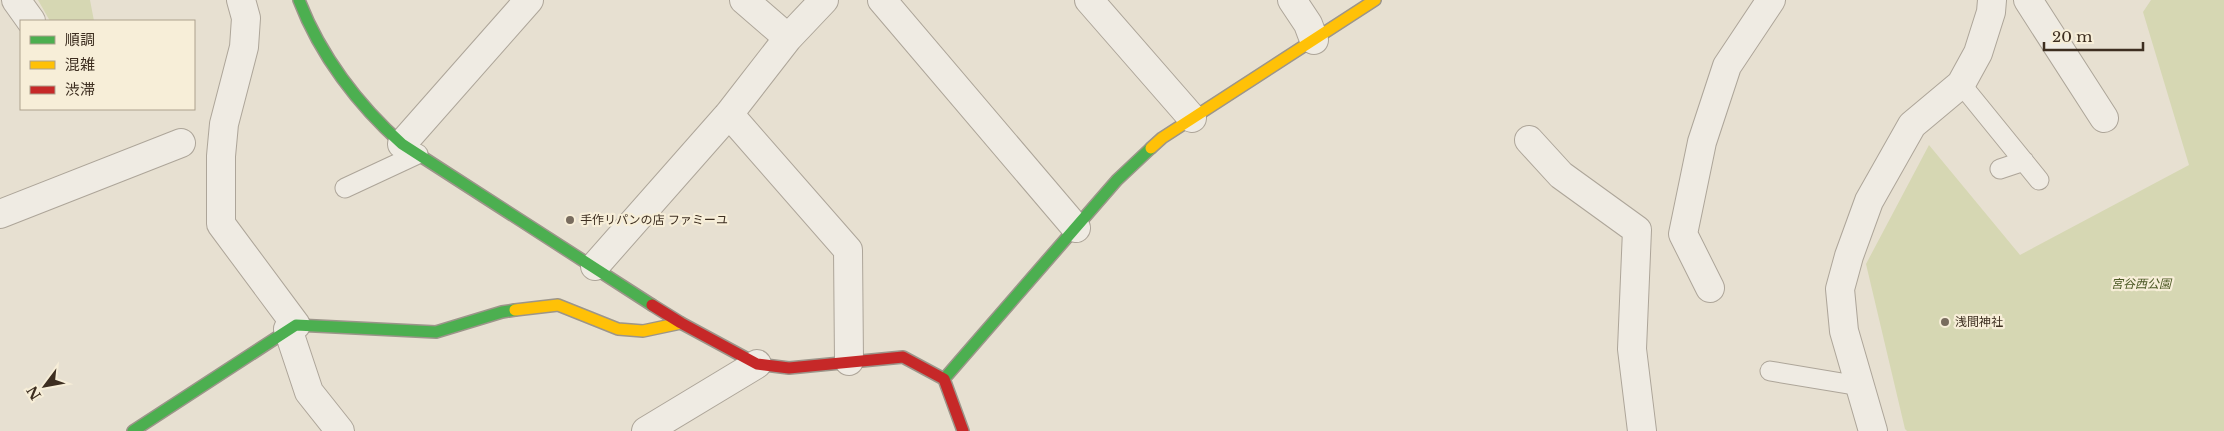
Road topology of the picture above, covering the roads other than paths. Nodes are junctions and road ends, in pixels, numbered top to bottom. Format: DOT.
graph roads {
  1 [pos="16,0"];
  2 [pos="241,0"];
  3 [pos="299,0"];
  4 [pos="529,0"];
  5 [pos="744,0"];
  6 [pos="824,0"];
  7 [pos="882,0"];
  8 [pos="1089,0"];
  9 [pos="1292,0"];
  10 [pos="1375,0"];
  11 [pos="1771,0"];
  12 [pos="1992,0"];
  13 [pos="2028,0"];
  14 [pos="30,20"];
  15 [pos="788,38"];
  16 [pos="1314,40"];
  17 [pos="1961,84"];
  18 [pos="729,114"];
  19 [pos="1192,118"];
  20 [pos="2104,118"];
  21 [pos="1529,140"];
  22 [pos="181,143"];
  23 [pos="410,149"];
  24 [pos="2024,161"];
  25 [pos="2000,169"];
  26 [pos="2038,180"];
  27 [pos="345,188"];
  28 [pos="0,214"];
  29 [pos="1076,228"];
  30 [pos="595,266"];
  31 [pos="1710,288"];
  32 [pos="681,323"];
  33 [pos="292,327"];
  34 [pos="849,361"];
  35 [pos="757,364"];
  36 [pos="1770,371"];
  37 [pos="944,379"];
  38 [pos="1860,386"];
  39 [pos="133,431"];
  40 [pos="340,431"];
  41 [pos="646,431"];
  42 [pos="963,431"];
  43 [pos="1642,431"];
  44 [pos="1873,431"];
  1 -- 14 [label="street"];
  2 -- 33 [label="street"];
  3 -- 23 [label="street"];
  4 -- 23 [label="street"];
  5 -- 15 [label="street"];
  6 -- 15 [label="street"];
  7 -- 29 [label="street"];
  8 -- 19 [label="street"];
  9 -- 16 [label="street"];
  10 -- 16 [label="street"];
  11 -- 31 [label="street"];
  12 -- 17 [label="street"];
  13 -- 20 [label="street"];
  15 -- 18 [label="street"];
  16 -- 19 [label="street"];
  17 -- 24 [label="lane"];
  17 -- 38 [label="street"];
  18 -- 30 [label="street"];
  18 -- 34 [label="street"];
  19 -- 29 [label="street"];
  21 -- 43 [label="street"];
  22 -- 28 [label="street"];
  23 -- 27 [label="lane"];
  23 -- 30 [label="street"];
  24 -- 25 [label="lane"];
  24 -- 26 [label="lane"];
  29 -- 37 [label="street"];
  30 -- 32 [label="street"];
  32 -- 33 [label="street"];
  32 -- 35 [label="street"];
  33 -- 39 [label="street"];
  33 -- 40 [label="street"];
  34 -- 35 [label="street"];
  34 -- 37 [label="street"];
  35 -- 41 [label="street"];
  36 -- 38 [label="lane"];
  37 -- 42 [label="street"];
  38 -- 44 [label="street"];
}
